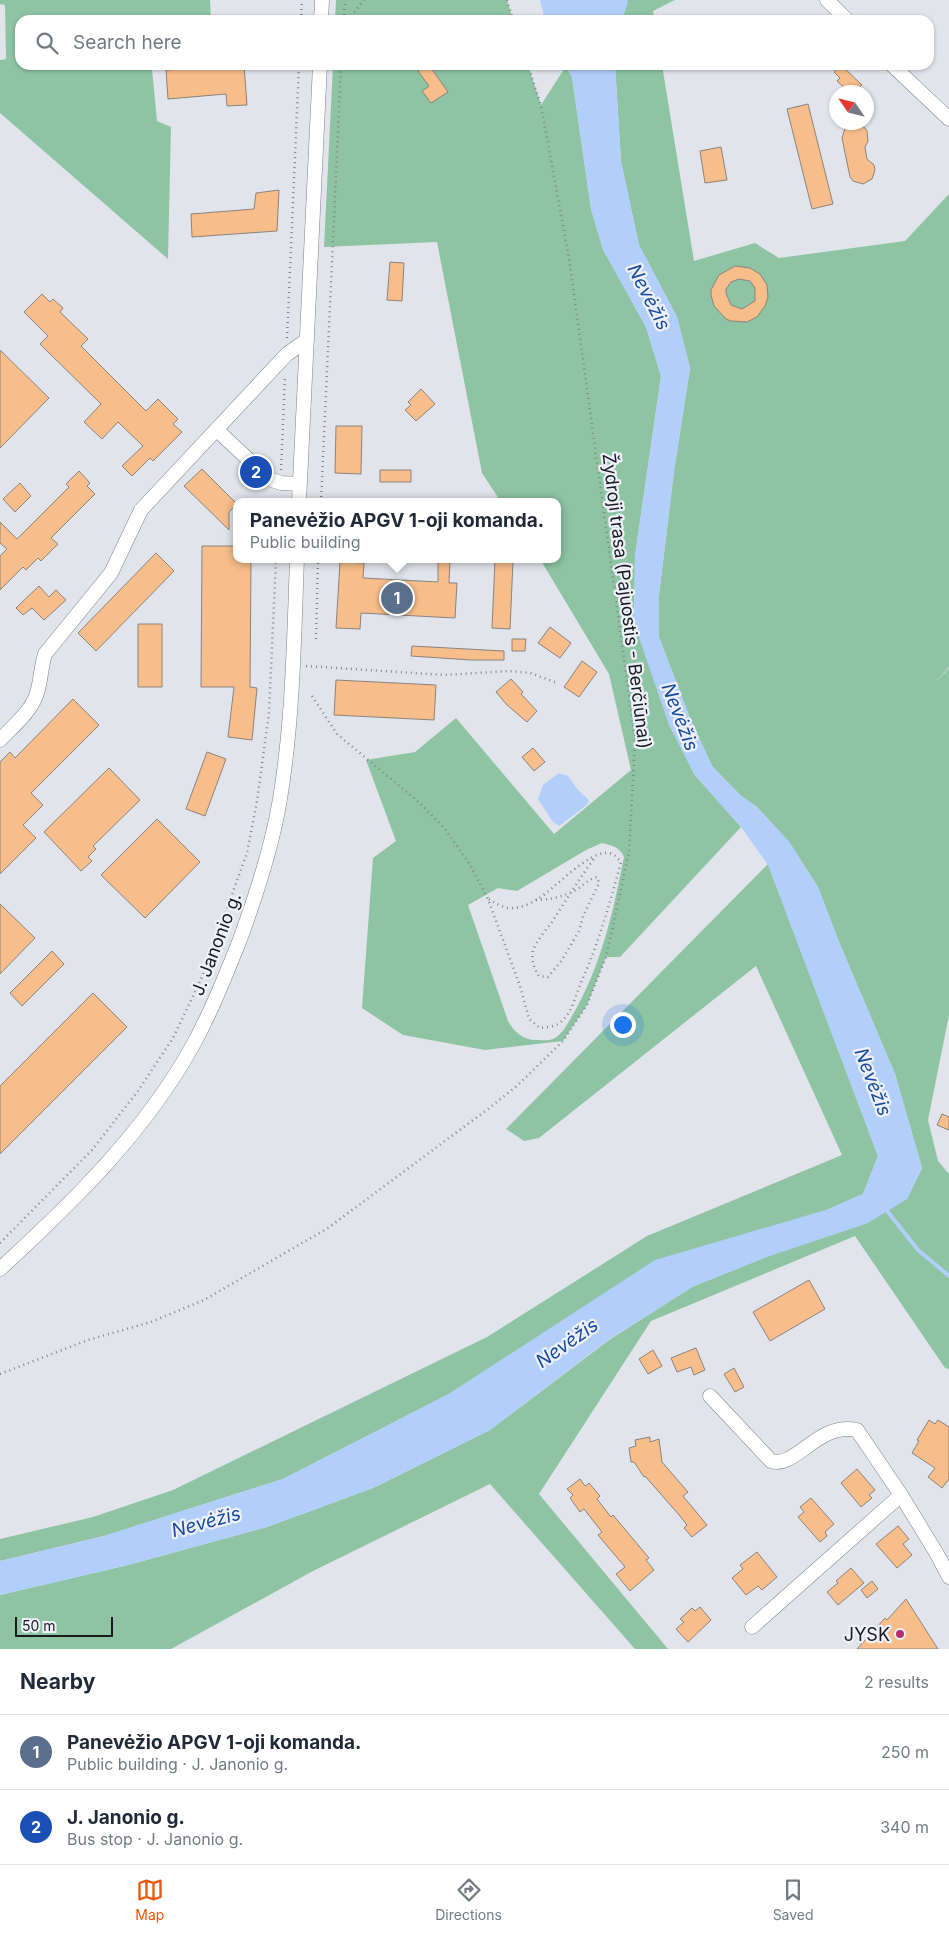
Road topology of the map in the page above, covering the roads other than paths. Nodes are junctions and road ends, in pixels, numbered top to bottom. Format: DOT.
graph roads {
  1 [pos="322,0"];
  2 [pos="827,0"];
  3 [pos="321,15"];
  4 [pos="842,15"];
  5 [pos="320,70"];
  6 [pos="897,70"];
  7 [pos="949,119"];
  8 [pos="307,340"];
  9 [pos="217,430"];
  10 [pos="300,484"];
  11 [pos="299,498"];
  12 [pos="297,563"];
  13 [pos="0,740"];
  14 [pos="0,1269"];
  15 [pos="710,1396"];
  16 [pos="901,1495"];
  17 [pos="949,1577"];
  18 [pos="752,1627"];
  1 -- 3 [label="street"];
  2 -- 4 [label="street"];
  5 -- 8 [label="street"];
  6 -- 7 [label="street"];
  8 -- 9 [label="street"];
  8 -- 10 [label="street"];
  9 -- 10 [label="street"];
  9 -- 13 [label="street"];
  10 -- 11 [label="street"];
  12 -- 14 [label="street, J. Janonio g."];
  15 -- 16 [label="street"];
  16 -- 17 [label="street"];
  16 -- 18 [label="street"];
}
